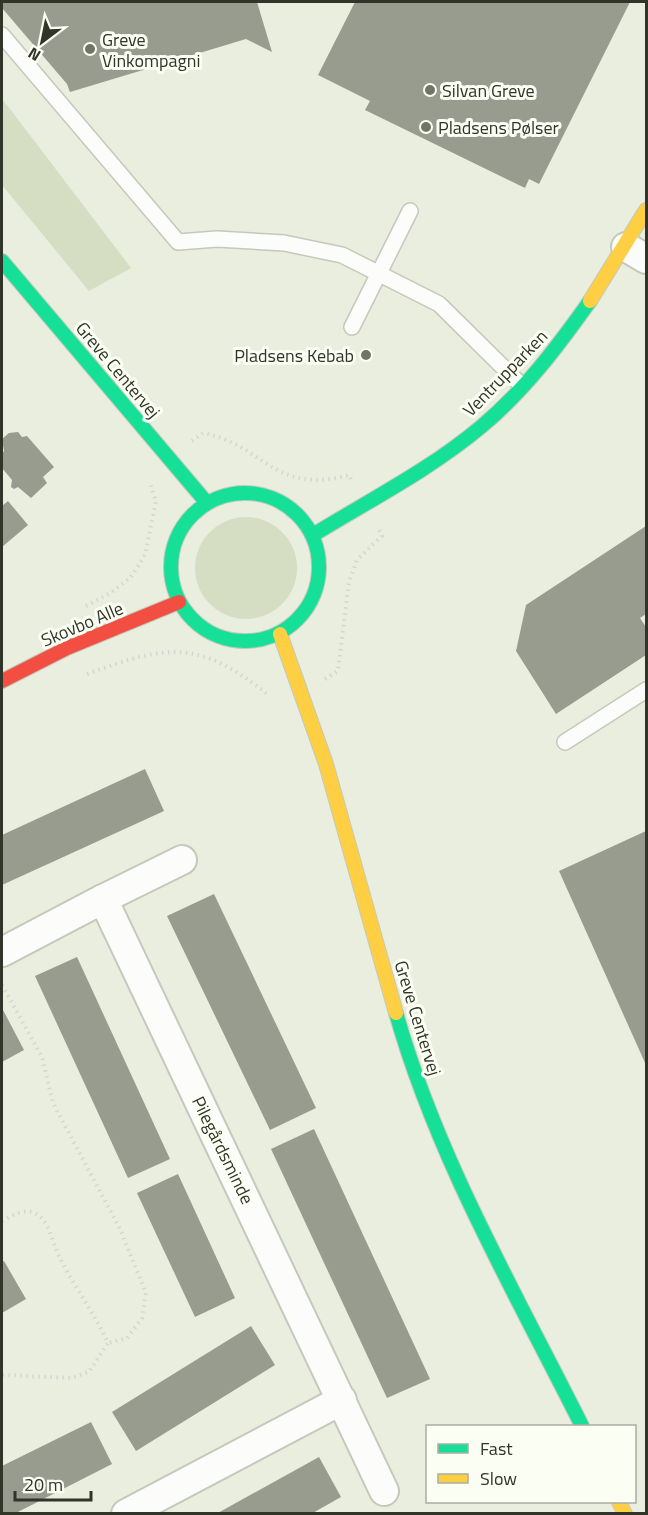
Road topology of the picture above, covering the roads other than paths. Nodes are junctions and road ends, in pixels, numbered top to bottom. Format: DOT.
graph roads {
  1 [pos="2,35"];
  2 [pos="646,210"];
  3 [pos="410,211"];
  4 [pos="636,253"];
  5 [pos="2,261"];
  6 [pos="380,272"];
  7 [pos="352,327"];
  8 [pos="522,386"];
  9 [pos="207,503"];
  10 [pos="313,535"];
  11 [pos="179,602"];
  12 [pos="279,634"];
  13 [pos="2,681"];
  14 [pos="646,690"];
  15 [pos="565,742"];
  16 [pos="182,860"];
  17 [pos="103,899"];
  18 [pos="2,952"];
  19 [pos="342,1400"];
  20 [pos="582,1425"];
  21 [pos="384,1491"];
  22 [pos="126,1514"];
  1 -- 6 [label="lane"];
  2 -- 4 [label="street, Ventrupparken"];
  3 -- 6 [label="lane"];
  4 -- 8 [label="street, Ventrupparken"];
  5 -- 9 [label="street, Greve Centervej"];
  6 -- 7 [label="lane"];
  6 -- 8 [label="lane"];
  8 -- 10 [label="street, Ventrupparken"];
  9 -- 10 [label="street"];
  9 -- 11 [label="street"];
  10 -- 12 [label="street"];
  11 -- 12 [label="street"];
  11 -- 13 [label="street, Skovbo Alle"];
  12 -- 20 [label="street, Greve Centervej"];
  14 -- 15 [label="lane"];
  16 -- 17 [label="street"];
  17 -- 18 [label="street"];
  17 -- 19 [label="street, Pilegårdsminde"];
  19 -- 21 [label="street, Pilegårdsminde"];
  19 -- 22 [label="street"];
}
